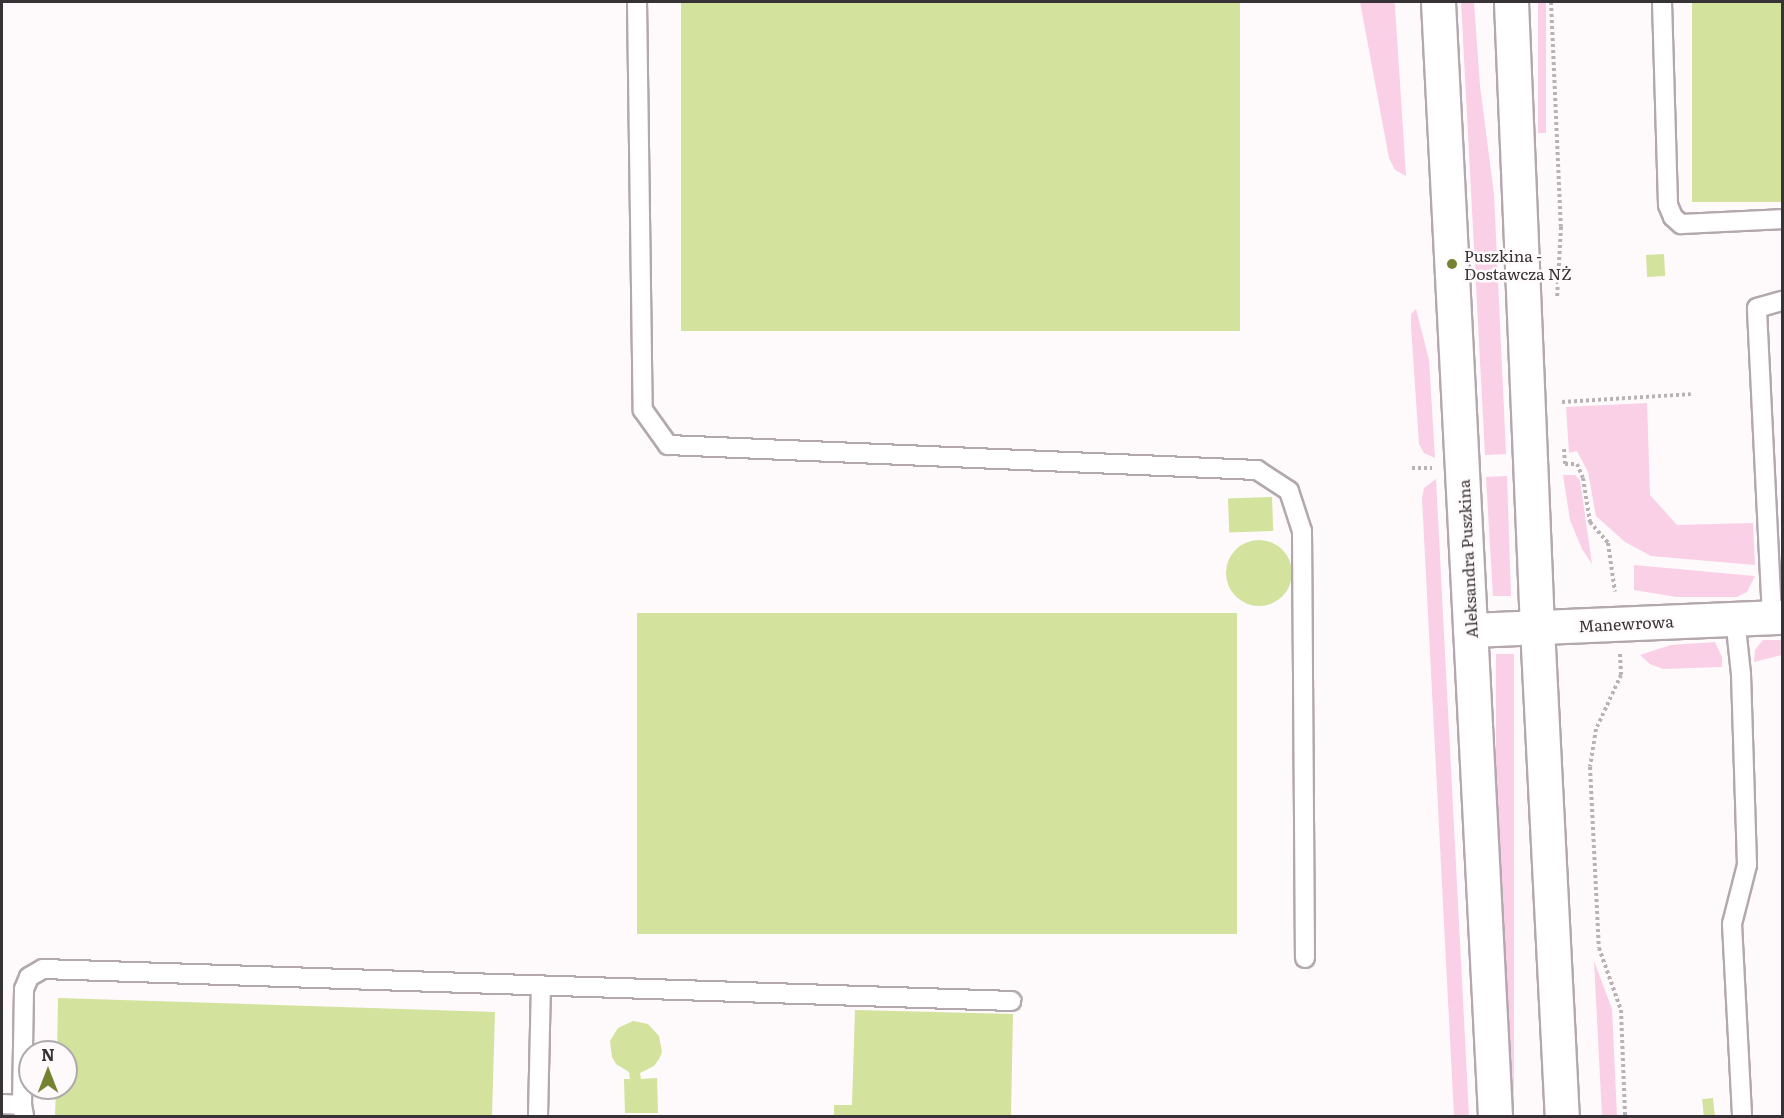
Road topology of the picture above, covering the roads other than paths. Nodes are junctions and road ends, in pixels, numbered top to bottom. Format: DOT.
graph roads {
  1 [pos="637,2"];
  2 [pos="1438,2"];
  3 [pos="1511,2"];
  4 [pos="1662,2"];
  5 [pos="1782,219"];
  6 [pos="1782,301"];
  7 [pos="1777,617"];
  8 [pos="1735,618"];
  9 [pos="1537,627"];
  10 [pos="1470,630"];
  11 [pos="1305,958"];
  12 [pos="541,985"];
  13 [pos="1011,1000"];
  14 [pos="2,1104"];
  15 [pos="23,1111"];
  16 [pos="538,1116"];
  17 [pos="1495,1116"];
  18 [pos="1562,1116"];
  19 [pos="1742,1116"];
  1 -- 11 [label="lane"];
  2 -- 10 [label="main road, Aleksandra Puszkina"];
  3 -- 9 [label="main road"];
  4 -- 5 [label="lane"];
  6 -- 7 [label="lane"];
  7 -- 8 [label="main road, Manewrowa"];
  8 -- 9 [label="main road, Manewrowa"];
  8 -- 19 [label="lane"];
  9 -- 10 [label="main road, Manewrowa"];
  9 -- 18 [label="main road"];
  10 -- 17 [label="main road, Aleksandra Puszkina"];
  12 -- 13 [label="lane"];
  12 -- 15 [label="lane"];
  12 -- 16 [label="lane"];
  14 -- 15 [label="lane"];
}
